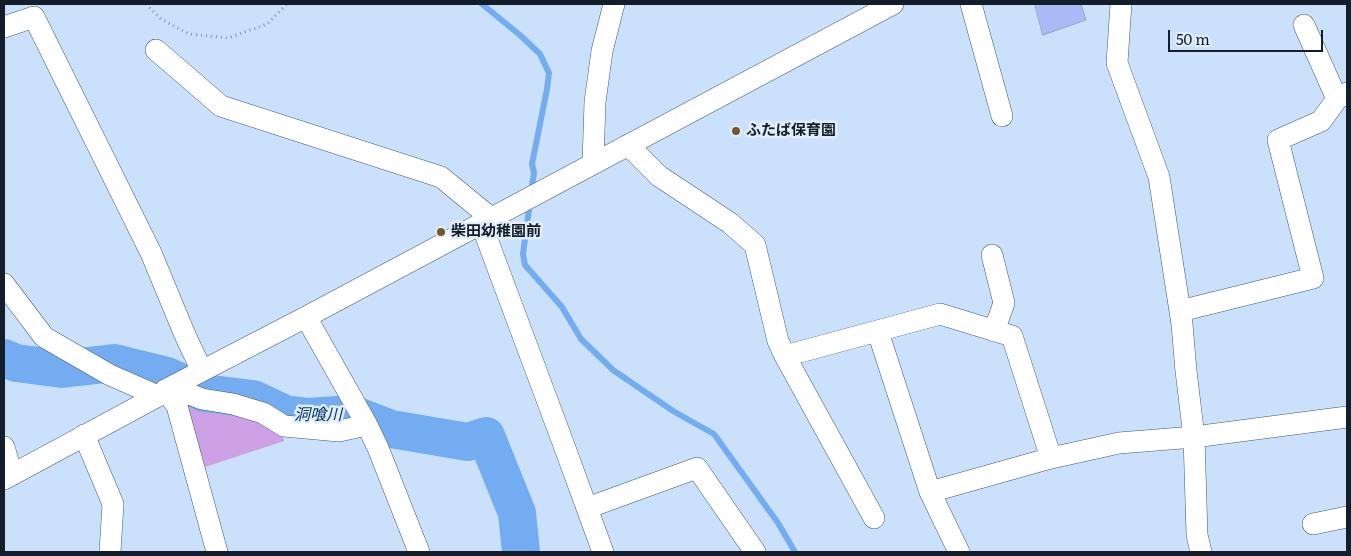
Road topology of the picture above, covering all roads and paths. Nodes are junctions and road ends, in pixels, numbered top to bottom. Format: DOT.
graph roads {
  1 [pos="146,4"];
  2 [pos="287,4"];
  3 [pos="614,4"];
  4 [pos="971,4"];
  5 [pos="1122,4"];
  6 [pos="888,5"];
  7 [pos="1304,25"];
  8 [pos="4,27"];
  9 [pos="156,50"];
  10 [pos="1342,96"];
  11 [pos="1002,116"];
  12 [pos="628,145"];
  13 [pos="593,163"];
  14 [pos="486,220"];
  15 [pos="992,255"];
  16 [pos="4,284"];
  17 [pos="1180,311"];
  18 [pos="306,317"];
  19 [pos="994,331"];
  20 [pos="878,332"];
  21 [pos="785,356"];
  22 [pos="202,371"];
  23 [pos="164,391"];
  24 [pos="1347,417"];
  25 [pos="367,425"];
  26 [pos="84,435"];
  27 [pos="1194,437"];
  28 [pos="4,447"];
  29 [pos="1051,458"];
  30 [pos="8,477"];
  31 [pos="930,492"];
  32 [pos="587,508"];
  33 [pos="1347,517"];
  34 [pos="874,518"];
  35 [pos="1313,524"];
  36 [pos="110,552"];
  37 [pos="217,552"];
  38 [pos="419,552"];
  39 [pos="603,552"];
  40 [pos="755,552"];
  41 [pos="958,552"];
  42 [pos="1201,552"];
  1 -- 2 [label="path"];
  3 -- 13 [label="street"];
  4 -- 11 [label="street"];
  5 -- 17 [label="street"];
  6 -- 12 [label="street"];
  7 -- 10 [label="street"];
  8 -- 22 [label="street"];
  9 -- 14 [label="street"];
  10 -- 17 [label="street"];
  12 -- 13 [label="street"];
  12 -- 21 [label="street"];
  13 -- 14 [label="street"];
  14 -- 18 [label="street"];
  14 -- 32 [label="street"];
  15 -- 19 [label="street"];
  16 -- 23 [label="street"];
  17 -- 27 [label="street"];
  18 -- 22 [label="street"];
  18 -- 25 [label="street"];
  19 -- 20 [label="street"];
  19 -- 29 [label="street"];
  20 -- 21 [label="street"];
  20 -- 31 [label="street"];
  21 -- 34 [label="street"];
  22 -- 23 [label="street"];
  23 -- 25 [label="street"];
  23 -- 26 [label="street"];
  23 -- 37 [label="street"];
  24 -- 27 [label="street"];
  25 -- 38 [label="street"];
  26 -- 30 [label="street"];
  26 -- 36 [label="street"];
  27 -- 29 [label="street"];
  27 -- 42 [label="street"];
  28 -- 30 [label="street"];
  29 -- 31 [label="street"];
  31 -- 41 [label="street"];
  32 -- 39 [label="street"];
  32 -- 40 [label="street"];
  33 -- 35 [label="street"];
}
